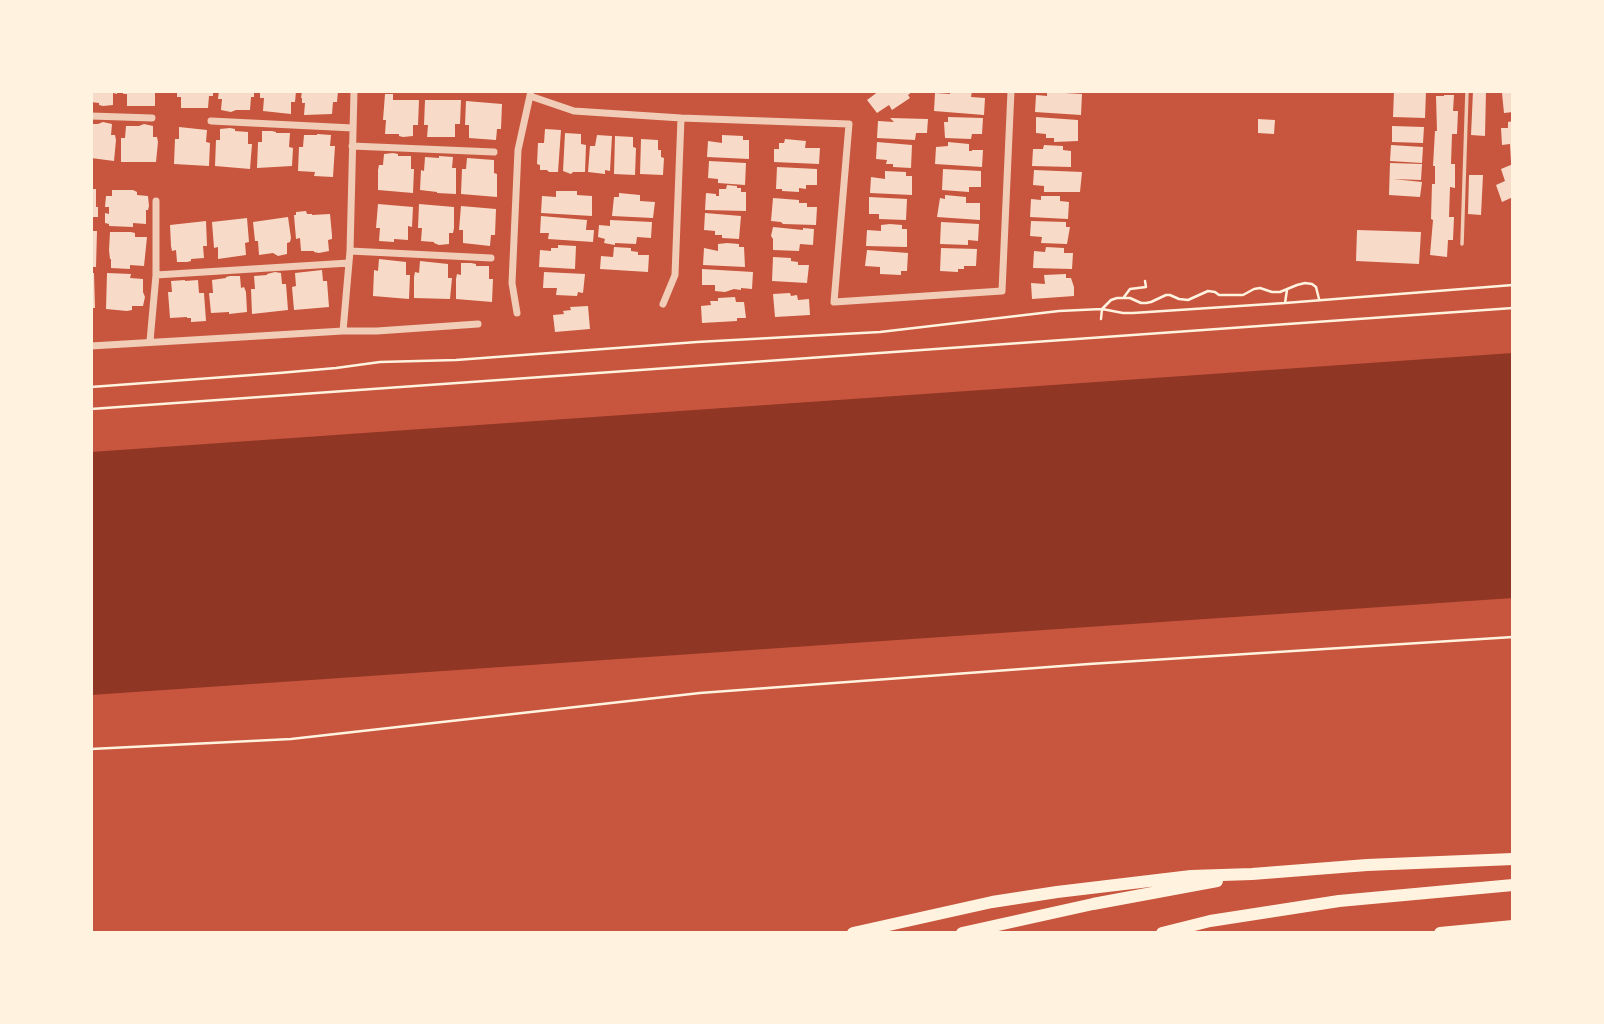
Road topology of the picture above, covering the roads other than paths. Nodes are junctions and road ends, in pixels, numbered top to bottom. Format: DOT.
graph roads {
  1 [pos="354,91"];
  2 [pos="1011,91"];
  3 [pos="1467,91"];
  4 [pos="530,94"];
  5 [pos="91,116"];
  6 [pos="152,118"];
  7 [pos="681,118"];
  8 [pos="211,121"];
  9 [pos="353,128"];
  10 [pos="352,146"];
  11 [pos="494,152"];
  12 [pos="156,201"];
  13 [pos="1462,244"];
  14 [pos="350,251"];
  15 [pos="491,258"];
  16 [pos="349,263"];
  17 [pos="156,275"];
  18 [pos="663,304"];
  19 [pos="517,313"];
  20 [pos="478,324"];
  21 [pos="343,331"];
  22 [pos="150,341"];
  23 [pos="91,346"];
  24 [pos="1513,859"];
  25 [pos="1252,874"];
  26 [pos="1513,885"];
  27 [pos="1513,926"];
  28 [pos="853,933"];
  29 [pos="962,933"];
  30 [pos="1162,933"];
  31 [pos="1440,933"];
  1 -- 9 [label="street"];
  2 -- 7 [label="street"];
  3 -- 13 [label="lane"];
  4 -- 7 [label="street"];
  4 -- 19 [label="street"];
  5 -- 6 [label="street"];
  7 -- 18 [label="street"];
  8 -- 9 [label="street"];
  9 -- 10 [label="street"];
  10 -- 11 [label="street"];
  10 -- 14 [label="street"];
  12 -- 17 [label="street"];
  14 -- 15 [label="street"];
  14 -- 16 [label="street"];
  16 -- 17 [label="street"];
  16 -- 21 [label="street"];
  17 -- 22 [label="street"];
  20 -- 21 [label="street"];
  21 -- 22 [label="street"];
  22 -- 23 [label="street"];
  24 -- 25 [label="highway"];
  25 -- 28 [label="highway"];
  25 -- 29 [label="highway"];
  26 -- 30 [label="highway"];
  27 -- 31 [label="highway"];
}
